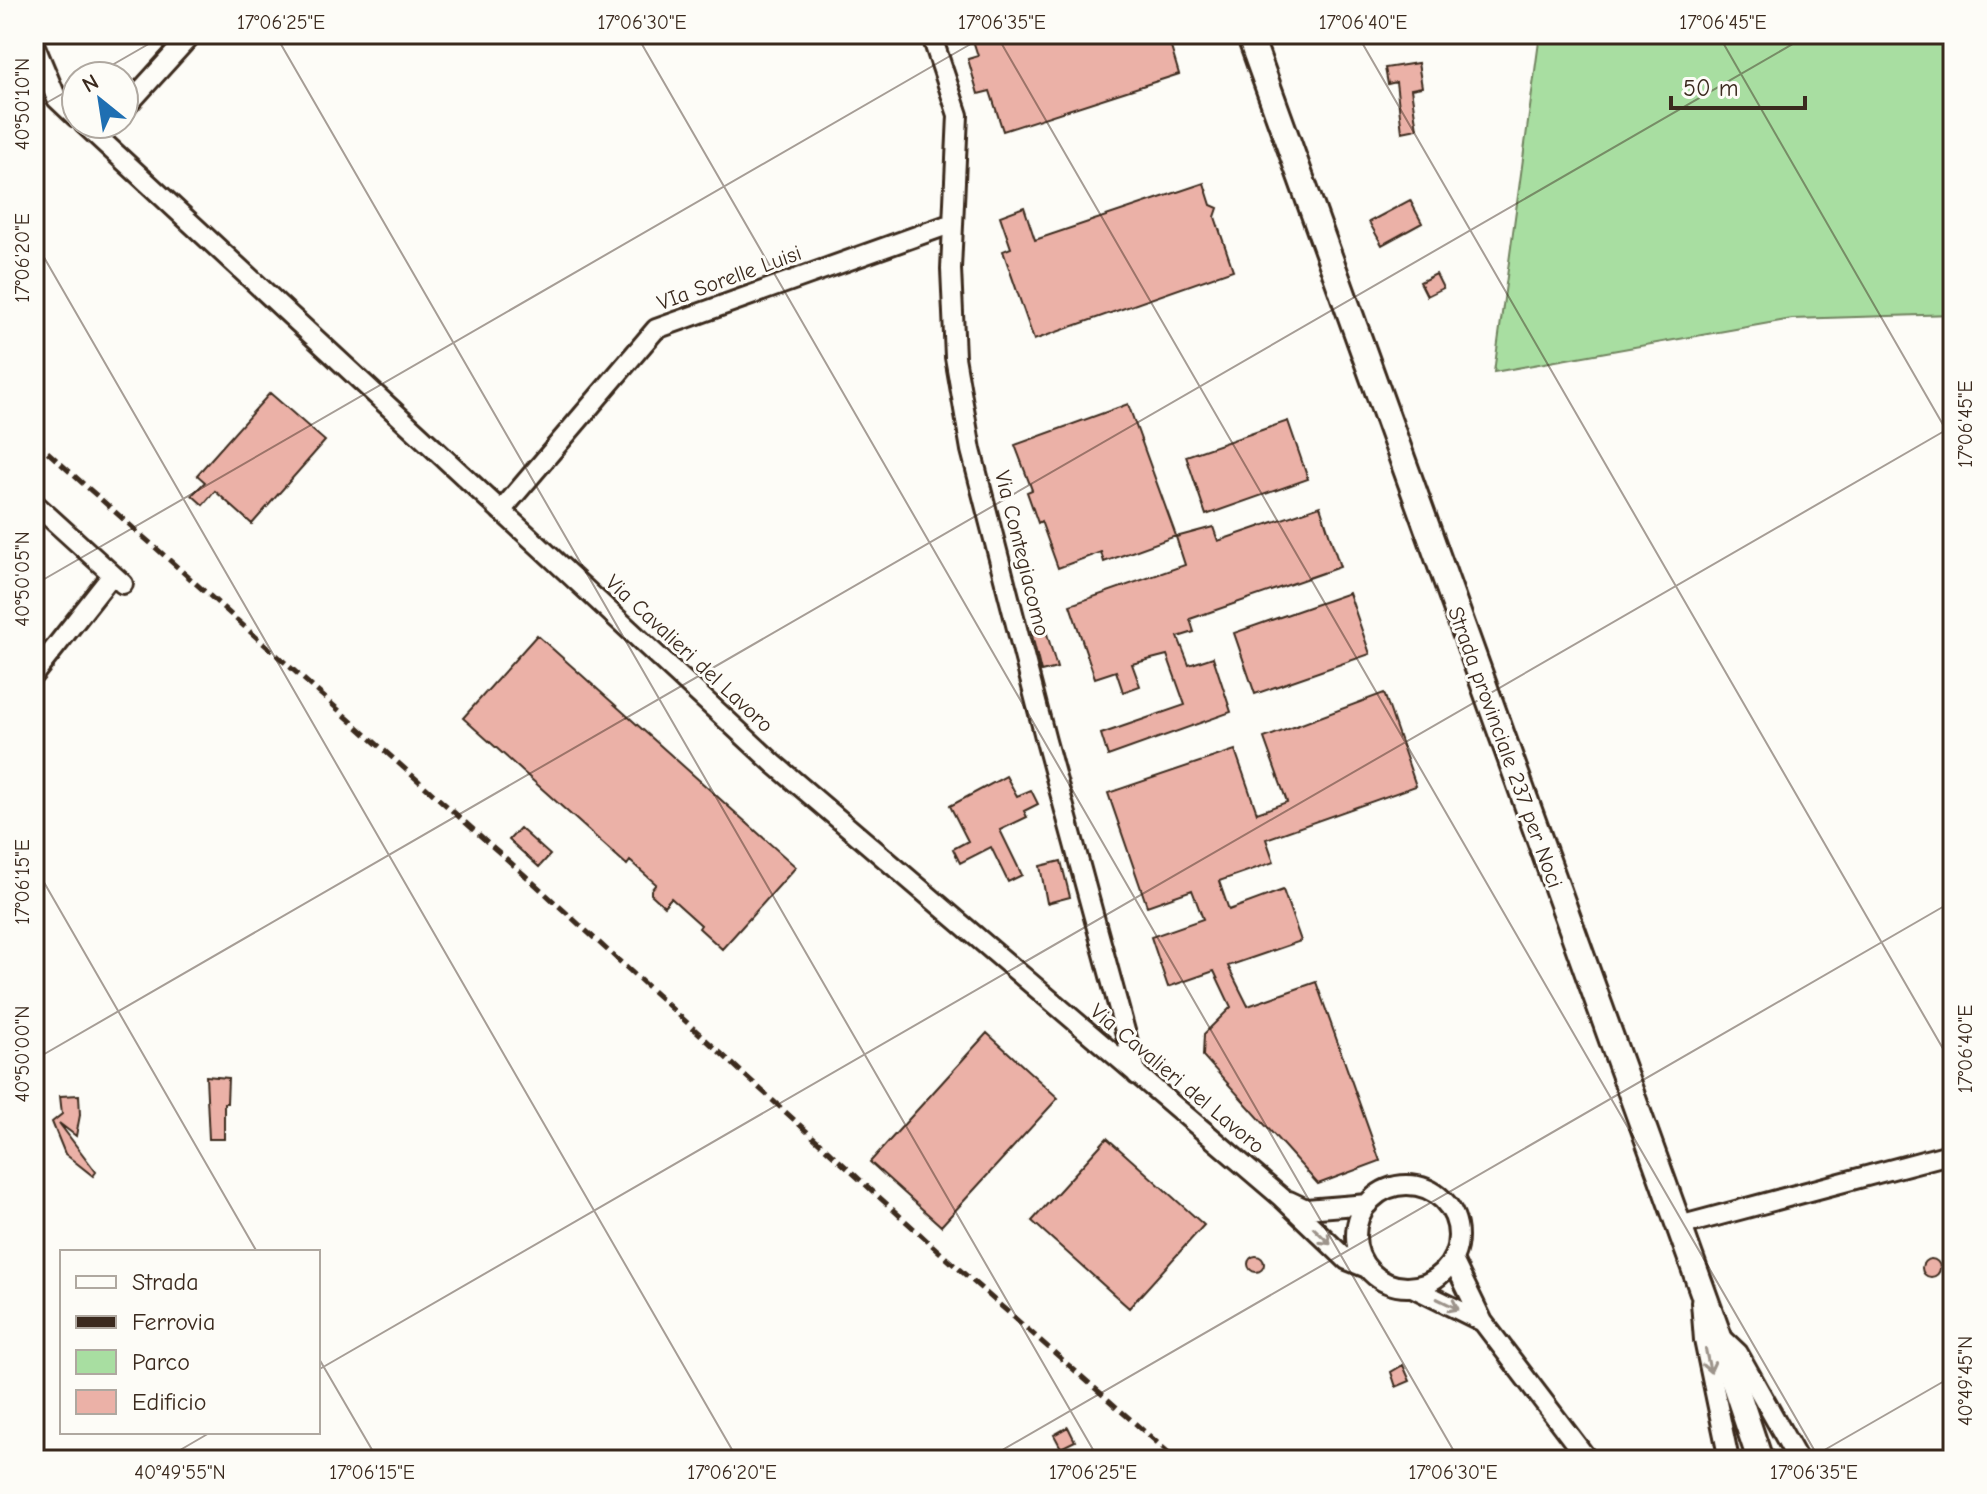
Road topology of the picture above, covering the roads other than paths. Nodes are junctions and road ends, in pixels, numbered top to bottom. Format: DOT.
graph roads {
  1 [pos="192,34"];
  2 [pos="931,34"];
  3 [pos="1249,34"];
  4 [pos="34,44"];
  5 [pos="140,91"];
  6 [pos="60,102"];
  7 [pos="113,140"];
  8 [pos="953,223"];
  9 [pos="34,503"];
  10 [pos="501,511"];
  11 [pos="34,674"];
  12 [pos="1137,1075"];
  13 [pos="1953,1153"];
  14 [pos="1281,1197"];
  15 [pos="1368,1204"];
  16 [pos="1679,1226"];
  17 [pos="1453,1260"];
  18 [pos="1367,1268"];
  19 [pos="1699,1283"];
  20 [pos="1412,1287"];
  21 [pos="1483,1322"];
  22 [pos="1718,1334"];
  23 [pos="1588,1460"];
  24 [pos="1729,1460"];
  25 [pos="1760,1460"];
  26 [pos="1798,1460"];
  1 -- 5 [label="street"];
  2 -- 8 [label="street, Via Contegiacomo"];
  3 -- 16 [label="main road, Strada provinciale 237 per Noci"];
  4 -- 6 [label="street"];
  7 -- 10 [label="street, Via Cavalieri del Lavoro"];
  8 -- 10 [label="street, VIa Sorelle Luisi"];
  8 -- 12 [label="street, Via Contegiacomo"];
  9 -- 11 [label="street"];
  10 -- 12 [label="street, Via Cavalieri del Lavoro"];
  12 -- 14 [label="street, Via Cavalieri del Lavoro"];
  13 -- 16 [label="street"];
  14 -- 15 [label="street, Via Cavalieri del Lavoro"];
  14 -- 18 [label="street, Via Cavalieri del Lavoro, one-way"];
  15 -- 17 [label="street, Via Cavalieri del Lavoro"];
  15 -- 18 [label="street"];
  16 -- 19 [label="main road, Strada provinciale 237 per Noci"];
  17 -- 20 [label="street"];
  17 -- 21 [label="street"];
  18 -- 20 [label="street, Via Cavalieri del Lavoro"];
  19 -- 22 [label="main road, Strada provinciale 237 per Noci"];
  19 -- 24 [label="street, one-way"];
  20 -- 21 [label="street, Via Cavalieri del Lavoro, one-way"];
  21 -- 23 [label="street"];
  22 -- 25 [label="main road, Strada provinciale 237 per Noci"];
  22 -- 26 [label="street"];
}
